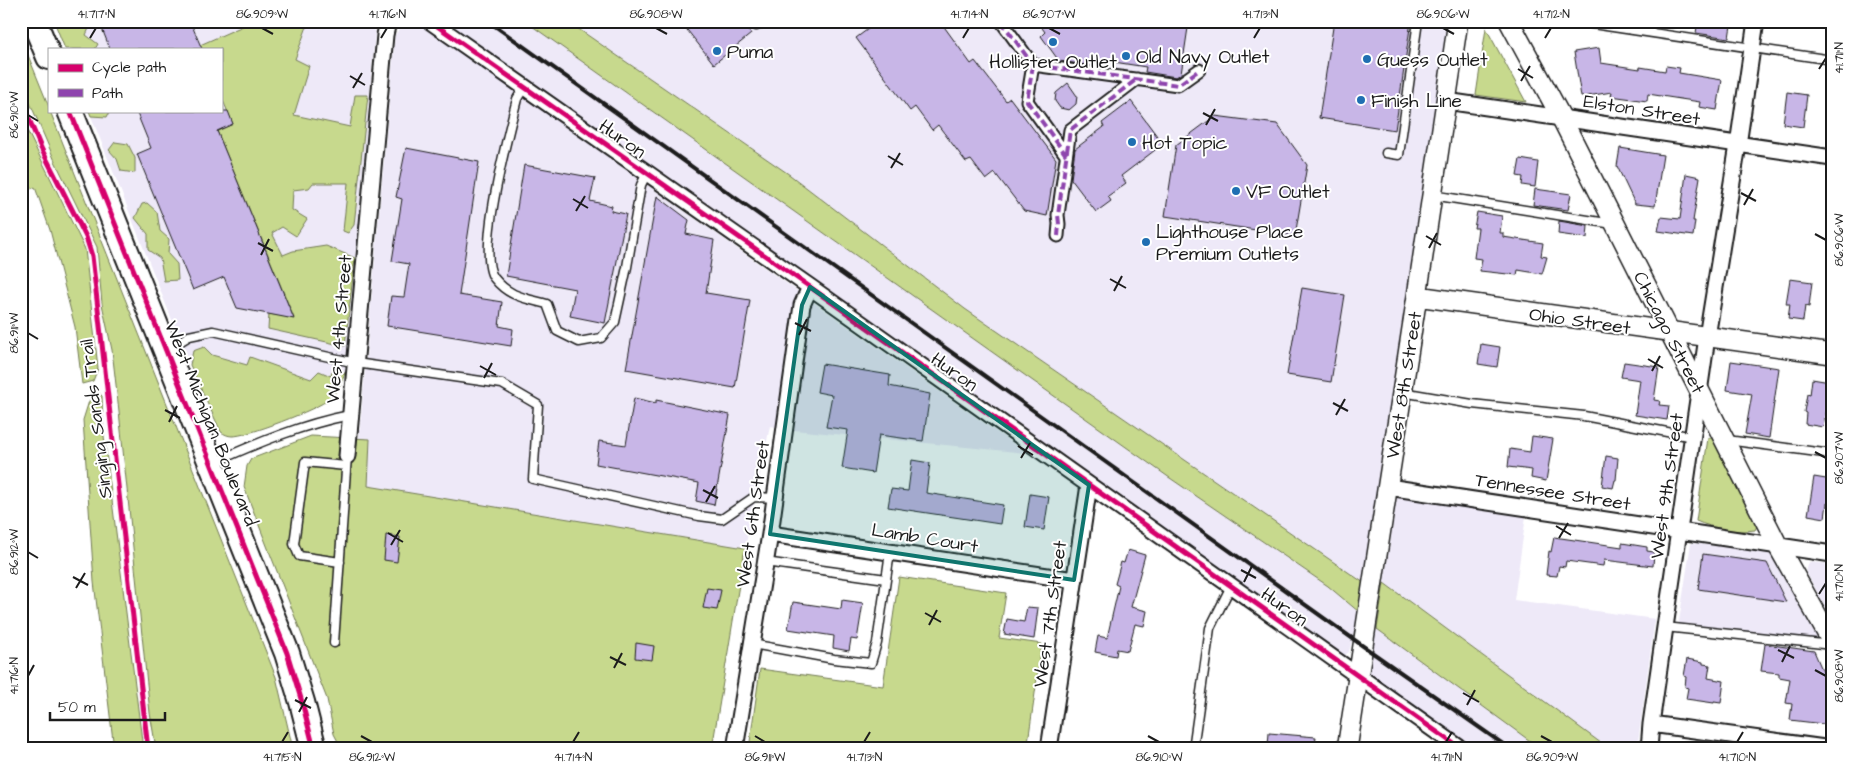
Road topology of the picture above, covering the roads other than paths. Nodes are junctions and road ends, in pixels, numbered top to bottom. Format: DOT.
graph roads {
  1 [pos="34,21"];
  2 [pos="430,21"];
  3 [pos="754,21"];
  4 [pos="760,21"];
  5 [pos="1001,21"];
  6 [pos="1418,21"];
  7 [pos="1458,21"];
  8 [pos="1509,21"];
  9 [pos="1573,21"];
  10 [pos="1756,21"];
  11 [pos="384,23"];
  12 [pos="1752,48"];
  13 [pos="48,55"];
  14 [pos="1832,60"];
  15 [pos="1033,65"];
  16 [pos="1199,70"];
  17 [pos="1137,79"];
  18 [pos="524,87"];
  19 [pos="1446,101"];
  20 [pos="70,112"];
  21 [pos="1561,117"];
  22 [pos="1738,145"];
  23 [pos="1386,154"];
  24 [pos="1066,155"];
  25 [pos="1832,158"];
  26 [pos="647,173"];
  27 [pos="1432,195"];
  28 [pos="1616,224"];
  29 [pos="1058,236"];
  30 [pos="810,287"];
  31 [pos="1417,296"];
  32 [pos="1671,333"];
  33 [pos="1706,337"];
  34 [pos="167,350"];
  35 [pos="1832,354"];
  36 [pos="356,363"];
  37 [pos="1700,390"];
  38 [pos="1402,392"];
  39 [pos="350,415"];
  40 [pos="1693,437"];
  41 [pos="1725,440"];
  42 [pos="1832,454"];
  43 [pos="347,461"];
  44 [pos="212,463"];
  45 [pos="1089,485"];
  46 [pos="1388,486"];
  47 [pos="775,498"];
  48 [pos="1680,530"];
  49 [pos="770,534"];
  50 [pos="1778,546"];
  51 [pos="890,552"];
  52 [pos="1832,554"];
  53 [pos="340,562"];
  54 [pos="765,562"];
  55 [pos="886,579"];
  56 [pos="1074,580"];
  57 [pos="1231,586"];
  58 [pos="1665,627"];
  59 [pos="334,642"];
  60 [pos="752,644"];
  61 [pos="1832,644"];
  62 [pos="1359,676"];
  63 [pos="1651,724"];
  64 [pos="314,749"];
  65 [pos="736,749"];
  66 [pos="1049,749"];
  67 [pos="1193,749"];
  68 [pos="1347,749"];
  69 [pos="1461,749"];
  70 [pos="1649,749"];
  71 [pos="1832,749"];
  1 -- 13 [label="main road"];
  2 -- 18 [label="street, Huron"];
  3 -- 4 [label="street"];
  5 -- 15 [label="street"];
  6 -- 23 [label="lane"];
  7 -- 19 [label="street, West 8th Street"];
  8 -- 21 [label="street, Chicago Street"];
  9 -- 12 [label="lane"];
  10 -- 12 [label="street, West 9th Street"];
  11 -- 36 [label="street, West 4th Street"];
  12 -- 14 [label="lane"];
  12 -- 22 [label="street, West 9th Street"];
  15 -- 17 [label="street"];
  15 -- 24 [label="street"];
  16 -- 17 [label="street"];
  17 -- 24 [label="street"];
  18 -- 26 [label="street, Huron"];
  18 -- 26 [label="lane"];
  19 -- 21 [label="street, Elston Street"];
  19 -- 27 [label="street, West 8th Street"];
  20 -- 34 [label="main road, West Michigan Boulevard"];
  21 -- 22 [label="street, Elston Street"];
  21 -- 28 [label="street, Chicago Street"];
  22 -- 25 [label="street, Elston Street"];
  22 -- 33 [label="street, West 9th Street"];
  24 -- 29 [label="street"];
  26 -- 30 [label="street, Huron"];
  27 -- 28 [label="lane"];
  27 -- 31 [label="street, West 8th Street"];
  28 -- 32 [label="street, Chicago Street"];
  30 -- 45 [label="street, Huron"];
  30 -- 47 [label="street, West 6th Street"];
  31 -- 32 [label="street, Ohio Street"];
  31 -- 38 [label="street, West 8th Street"];
  32 -- 33 [label="street, Ohio Street"];
  32 -- 37 [label="street, Chicago Street"];
  33 -- 35 [label="street, Ohio Street"];
  33 -- 37 [label="street, West 9th Street"];
  34 -- 36 [label="lane"];
  34 -- 44 [label="main road, West Michigan Boulevard"];
  36 -- 39 [label="street, West 4th Street"];
  36 -- 47 [label="lane"];
  37 -- 40 [label="street, West 9th Street"];
  37 -- 41 [label="street, Chicago Street"];
  38 -- 40 [label="lane"];
  38 -- 46 [label="street, West 8th Street"];
  39 -- 43 [label="street, West 4th Street"];
  39 -- 44 [label="lane"];
  40 -- 48 [label="street, West 9th Street"];
  41 -- 42 [label="lane"];
  41 -- 50 [label="street, Chicago Street"];
  43 -- 53 [label="lane, West 4th Street"];
  43 -- 53 [label="lane"];
  44 -- 64 [label="main road, West Michigan Boulevard"];
  45 -- 56 [label="street, West 7th Street"];
  45 -- 57 [label="street, Huron"];
  46 -- 48 [label="street, Tennessee Street"];
  46 -- 62 [label="street, West 8th Street"];
  47 -- 49 [label="street, West 6th Street"];
  48 -- 50 [label="street, Tennessee Street"];
  48 -- 58 [label="street, West 9th Street"];
  49 -- 51 [label="street, Lamb Court"];
  49 -- 54 [label="street, West 6th Street"];
  50 -- 52 [label="street, Tennessee Street"];
  50 -- 61 [label="street, Chicago Street"];
  51 -- 55 [label="lane"];
  51 -- 56 [label="street, Lamb Court"];
  53 -- 59 [label="lane, West 4th Street"];
  54 -- 55 [label="lane"];
  54 -- 60 [label="street, West 6th Street"];
  55 -- 60 [label="lane"];
  56 -- 66 [label="street, West 7th Street"];
  57 -- 62 [label="street, Huron"];
  57 -- 67 [label="lane"];
  58 -- 61 [label="lane"];
  58 -- 63 [label="street, West 9th Street"];
  60 -- 65 [label="street, West 6th Street"];
  62 -- 68 [label="street, West 8th Street"];
  62 -- 69 [label="street, Huron"];
  63 -- 70 [label="street, West 9th Street"];
  63 -- 71 [label="street"];
}
